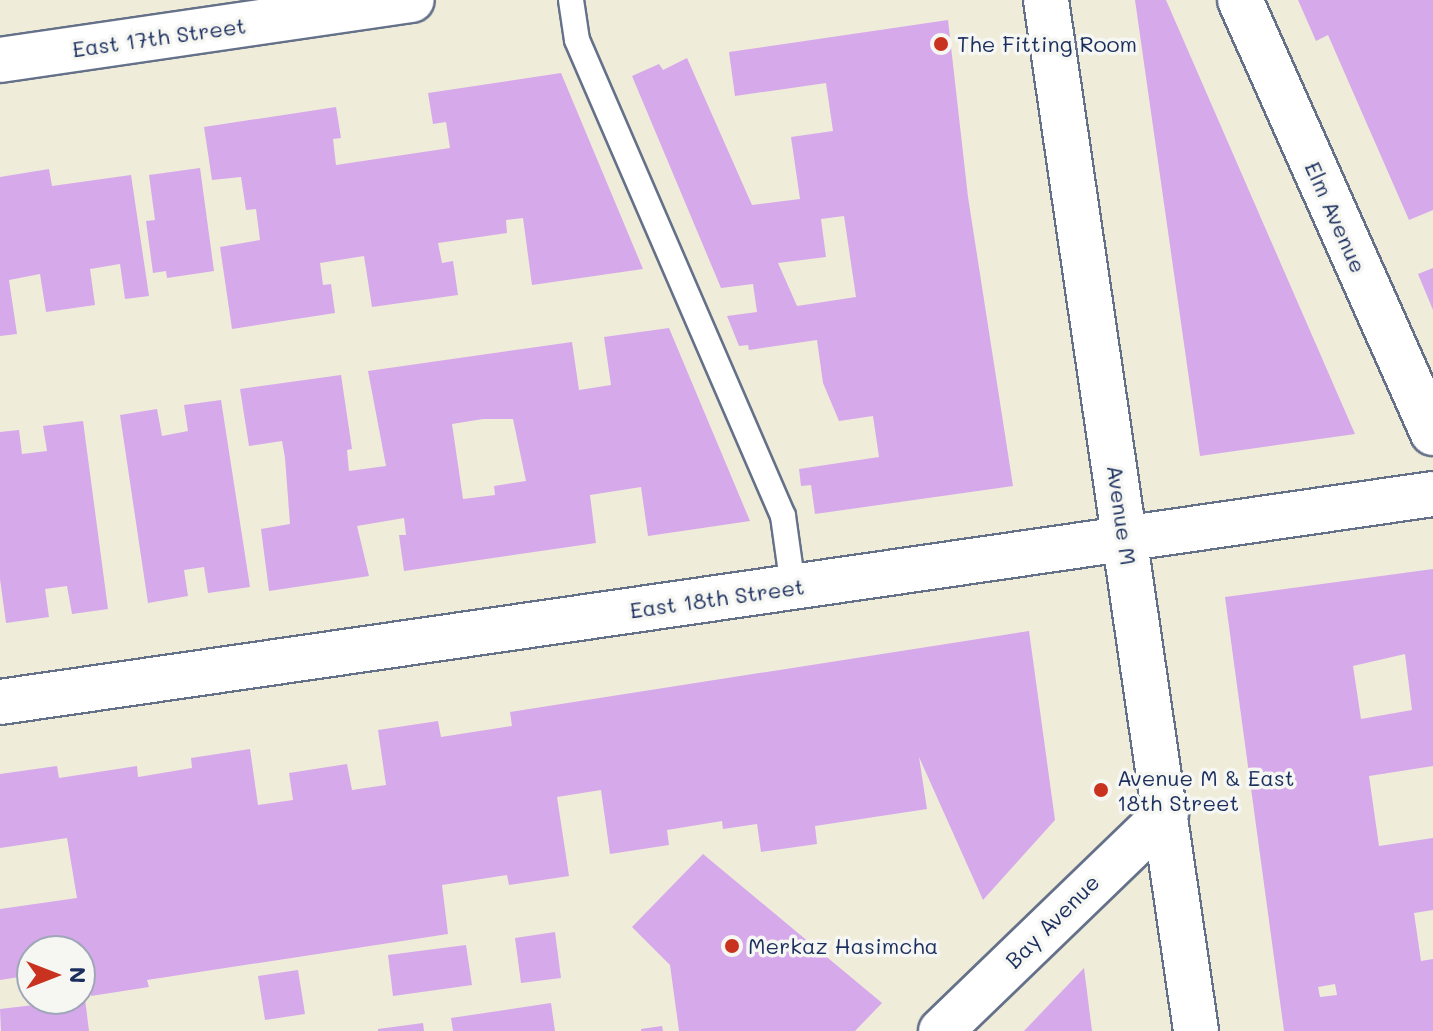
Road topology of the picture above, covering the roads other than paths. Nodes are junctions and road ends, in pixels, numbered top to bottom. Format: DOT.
graph roads {
  1 [pos="412,0"];
  2 [pos="571,0"];
  3 [pos="1046,0"];
  4 [pos="1240,0"];
  5 [pos="0,60"];
  6 [pos="1433,433"];
  7 [pos="1433,494"];
  8 [pos="1126,539"];
  9 [pos="793,587"];
  10 [pos="0,702"];
  11 [pos="1166,814"];
  12 [pos="941,1031"];
  13 [pos="1196,1031"];
  1 -- 5 [label="street, East 17th Street"];
  2 -- 9 [label="lane"];
  3 -- 8 [label="street, Avenue M"];
  4 -- 6 [label="street, Elm Avenue"];
  7 -- 8 [label="street, East 18th Street"];
  8 -- 9 [label="street, East 18th Street"];
  8 -- 11 [label="street, Avenue M"];
  9 -- 10 [label="street, East 18th Street"];
  11 -- 12 [label="street, Bay Avenue"];
  11 -- 13 [label="street, Avenue M"];
}
